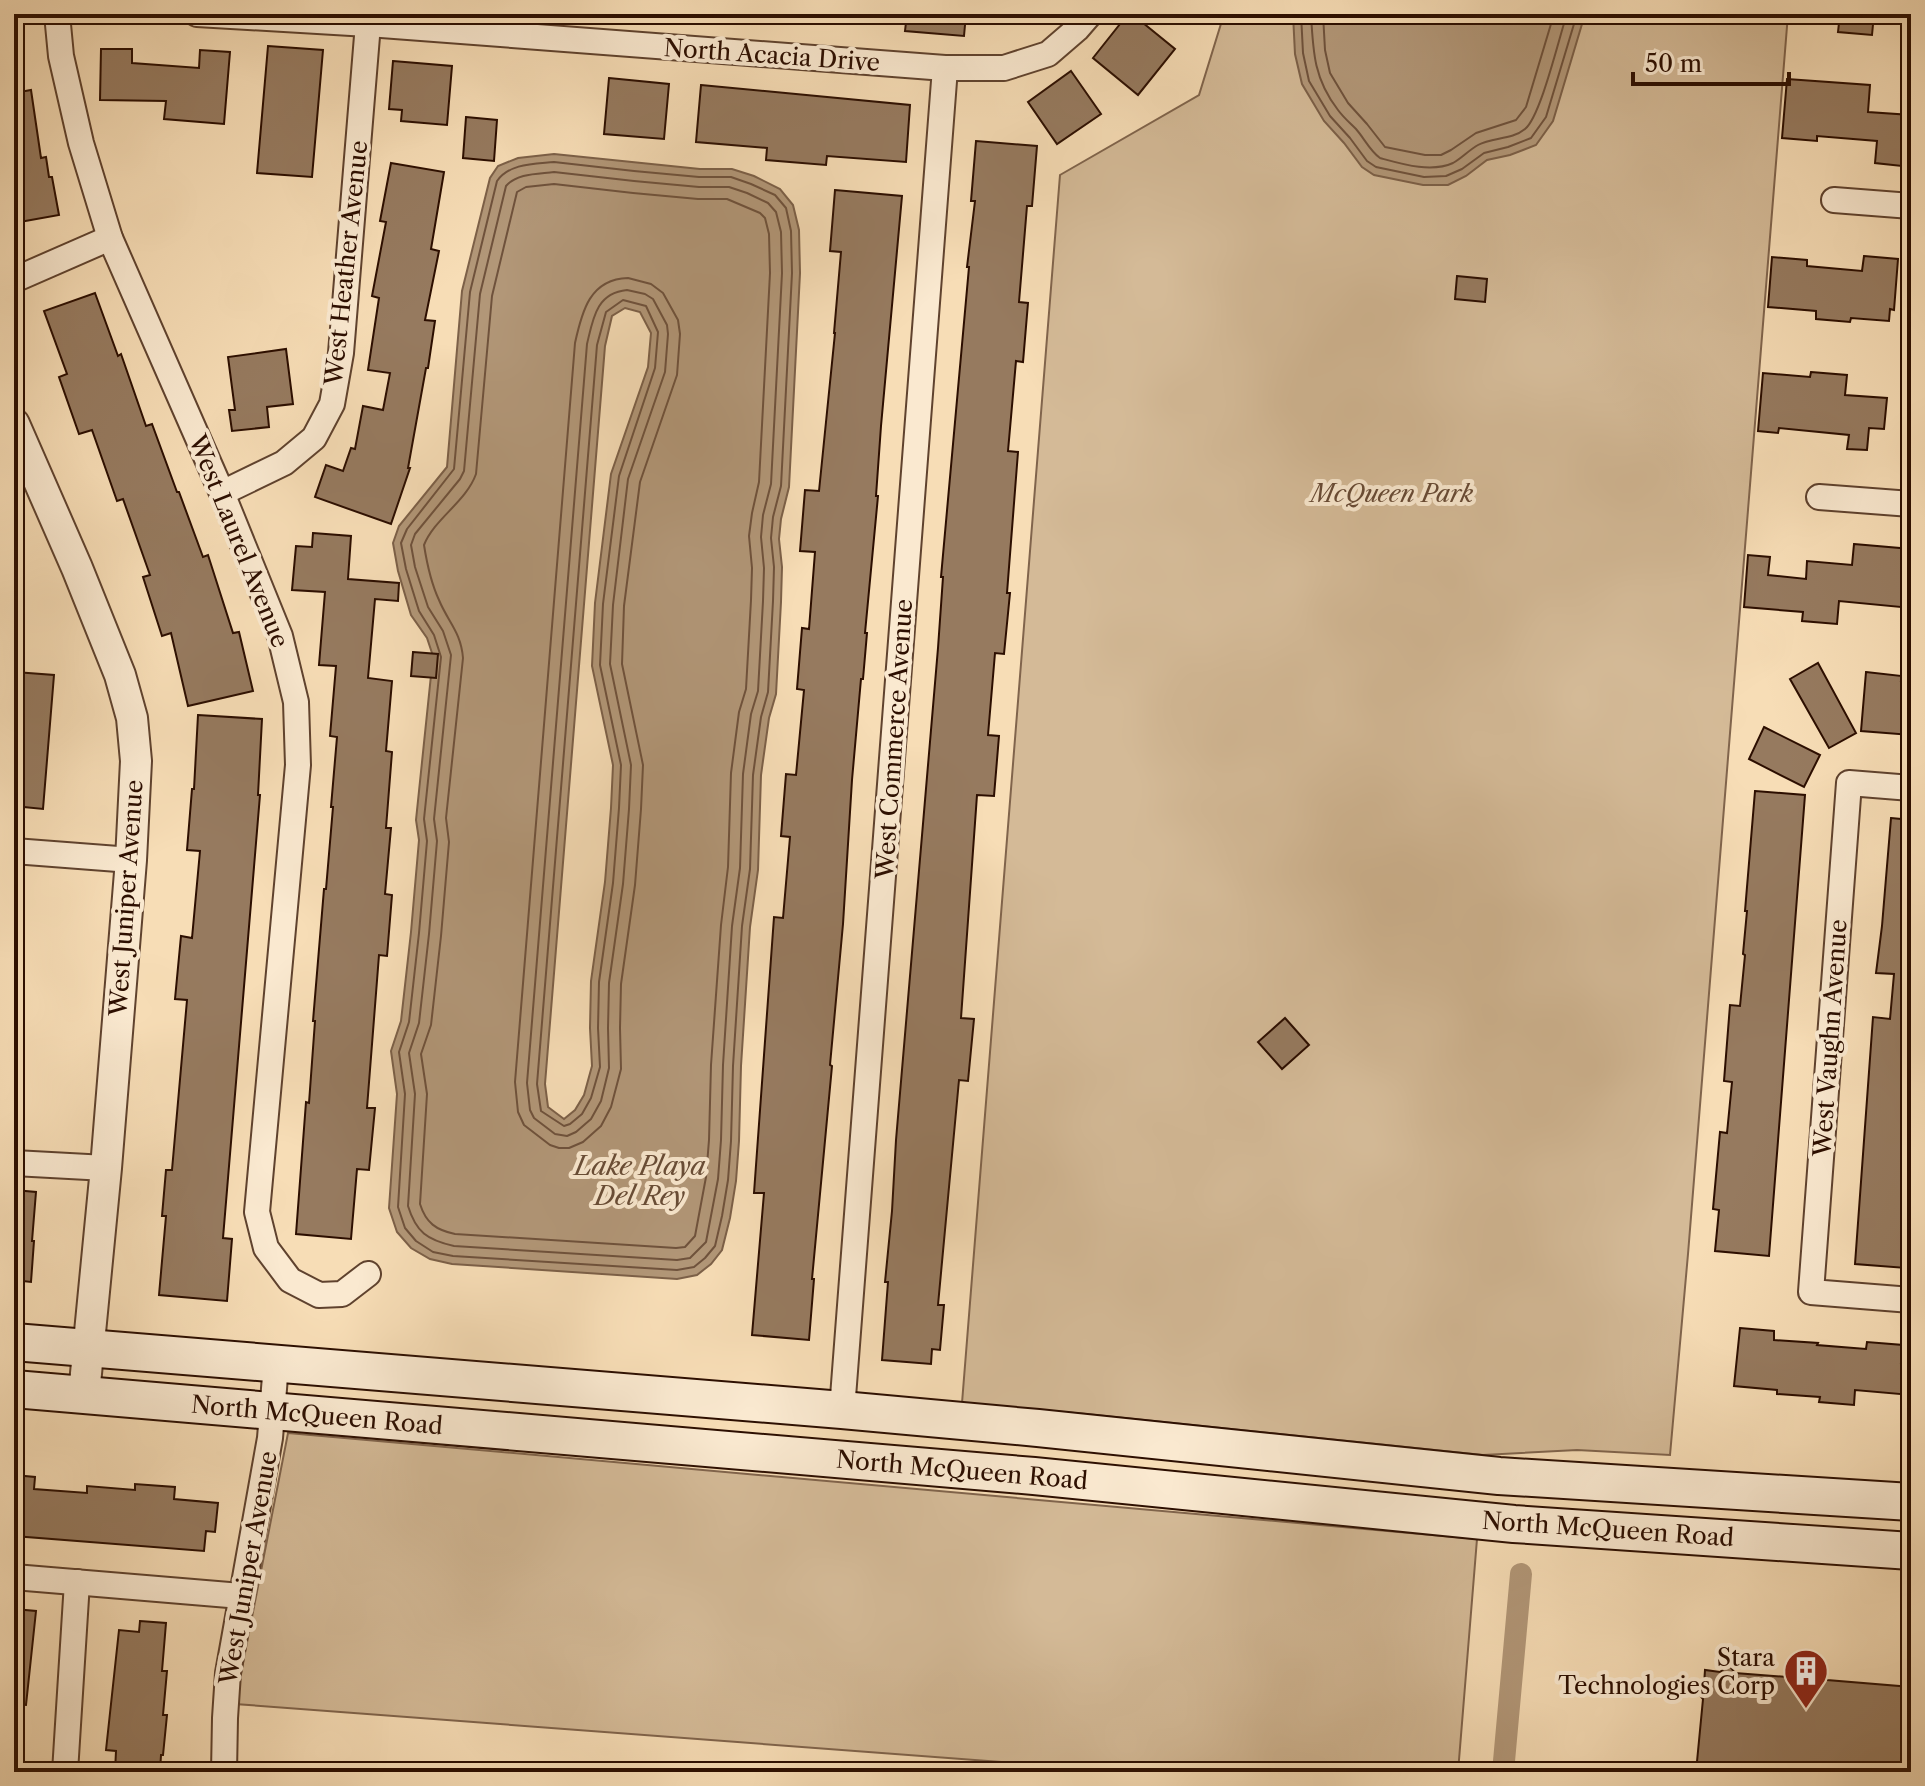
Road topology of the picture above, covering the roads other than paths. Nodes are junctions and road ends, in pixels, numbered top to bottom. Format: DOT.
graph roads {
  1 [pos="57,14"];
  2 [pos="197,14"];
  3 [pos="1090,14"];
  4 [pos="368,24"];
  5 [pos="945,68"];
  6 [pos="1834,200"];
  7 [pos="1911,206"];
  8 [pos="110,238"];
  9 [pos="14,280"];
  10 [pos="14,424"];
  11 [pos="222,493"];
  12 [pos="1819,497"];
  13 [pos="1911,504"];
  14 [pos="1911,788"];
  15 [pos="14,851"];
  16 [pos="131,860"];
  17 [pos="14,1163"];
  18 [pos="106,1168"];
  19 [pos="368,1274"];
  20 [pos="1911,1300"];
  21 [pos="14,1342"];
  22 [pos="89,1348"];
  23 [pos="276,1364"];
  24 [pos="14,1389"];
  25 [pos="84,1394"];
  26 [pos="842,1410"];
  27 [pos="271,1411"];
  28 [pos="1038,1428"];
  29 [pos="1034,1476"];
  30 [pos="1518,1477"];
  31 [pos="1911,1502"];
  32 [pos="1514,1524"];
  33 [pos="1911,1551"];
  34 [pos="14,1577"];
  35 [pos="77,1582"];
  36 [pos="241,1596"];
  37 [pos="65,1772"];
  38 [pos="224,1772"];
  1 -- 8 [label="street, West Laurel Avenue"];
  2 -- 4 [label="street, North Acacia Drive"];
  3 -- 5 [label="street, North Acacia Drive"];
  4 -- 5 [label="street, North Acacia Drive"];
  4 -- 11 [label="street, West Heather Avenue"];
  5 -- 26 [label="street, West Commerce Avenue"];
  6 -- 7 [label="street"];
  8 -- 9 [label="street"];
  8 -- 11 [label="street, West Laurel Avenue"];
  10 -- 16 [label="street, West Juniper Avenue"];
  11 -- 19 [label="street, West Laurel Avenue"];
  12 -- 13 [label="street"];
  14 -- 20 [label="street, West Vaughn Avenue"];
  15 -- 16 [label="street"];
  16 -- 18 [label="street, West Juniper Avenue"];
  17 -- 18 [label="street"];
  18 -- 22 [label="street, West Juniper Avenue"];
  21 -- 22 [label="main road, North McQueen Road"];
  22 -- 23 [label="main road, North McQueen Road"];
  22 -- 25 [label="street, West Juniper Avenue"];
  23 -- 26 [label="main road, North McQueen Road"];
  23 -- 27 [label="street, West Juniper Avenue"];
  24 -- 25 [label="main road, North McQueen Road"];
  25 -- 27 [label="main road, North McQueen Road"];
  26 -- 28 [label="main road, North McQueen Road"];
  27 -- 29 [label="main road, North McQueen Road"];
  27 -- 36 [label="street, West Juniper Avenue"];
  28 -- 29 [label="main road"];
  28 -- 30 [label="main road, North McQueen Road"];
  29 -- 32 [label="main road, North McQueen Road"];
  30 -- 31 [label="main road, North McQueen Road"];
  30 -- 32 [label="main road"];
  32 -- 33 [label="main road, North McQueen Road"];
  34 -- 35 [label="street"];
  35 -- 36 [label="street"];
  35 -- 37 [label="street"];
  36 -- 38 [label="street, West Juniper Avenue"];
}
